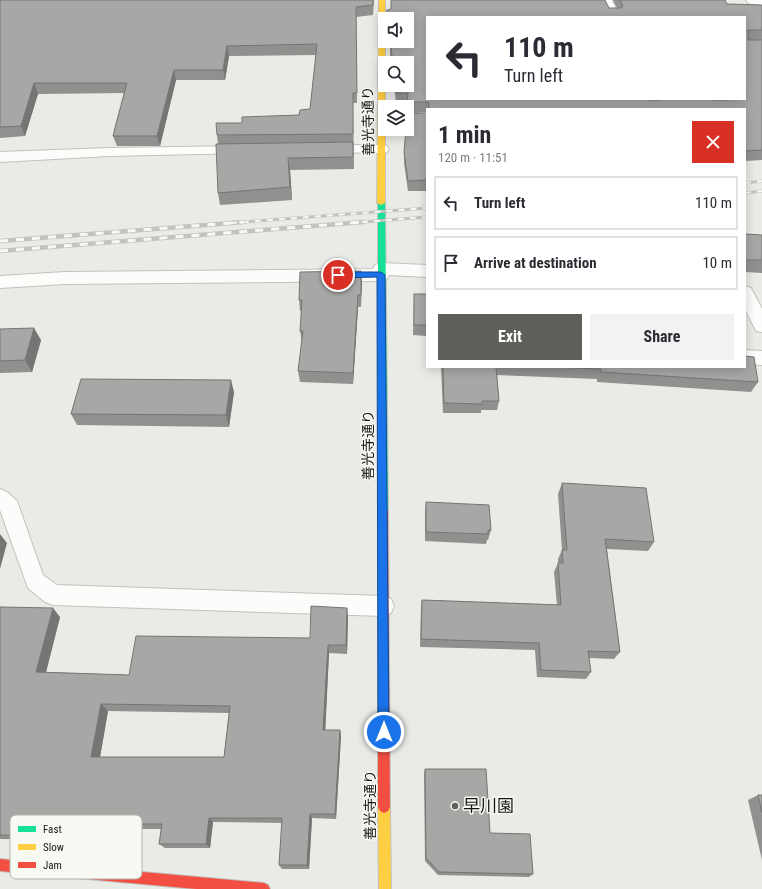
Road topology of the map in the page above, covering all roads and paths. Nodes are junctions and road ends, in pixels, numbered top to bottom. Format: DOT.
graph roads {
  1 [pos="382,0"];
  2 [pos="606,0"];
  3 [pos="752,0"];
  4 [pos="762,4"];
  5 [pos="613,16"];
  6 [pos="126,85"];
  7 [pos="383,100"];
  8 [pos="382,136"];
  9 [pos="382,149"];
  10 [pos="258,150"];
  11 [pos="313,150"];
  12 [pos="109,152"];
  13 [pos="0,157"];
  14 [pos="426,271"];
  15 [pos="381,272"];
  16 [pos="0,282"];
  17 [pos="746,294"];
  18 [pos="762,326"];
  19 [pos="746,357"];
  20 [pos="762,358"];
  21 [pos="0,498"];
  22 [pos="383,606"];
  23 [pos="0,865"];
  24 [pos="10,866"];
  25 [pos="142,878"];
  26 [pos="264,889"];
  27 [pos="385,889"];
  1 -- 7 [label="main road, 善光寺通り"];
  2 -- 5 [label="lane"];
  3 -- 4 [label="lane"];
  6 -- 12 [label="path"];
  8 -- 9 [label="main road, 善光寺通り"];
  9 -- 11 [label="lane"];
  9 -- 15 [label="main road, 善光寺通り"];
  10 -- 12 [label="lane"];
  12 -- 13 [label="lane"];
  14 -- 15 [label="lane"];
  15 -- 16 [label="lane"];
  15 -- 22 [label="main road, 善光寺通り"];
  17 -- 18 [label="lane"];
  19 -- 20 [label="lane"];
  21 -- 22 [label="lane"];
  22 -- 27 [label="main road, 善光寺通り"];
  23 -- 24 [label="main road"];
  25 -- 26 [label="main road"];
}
